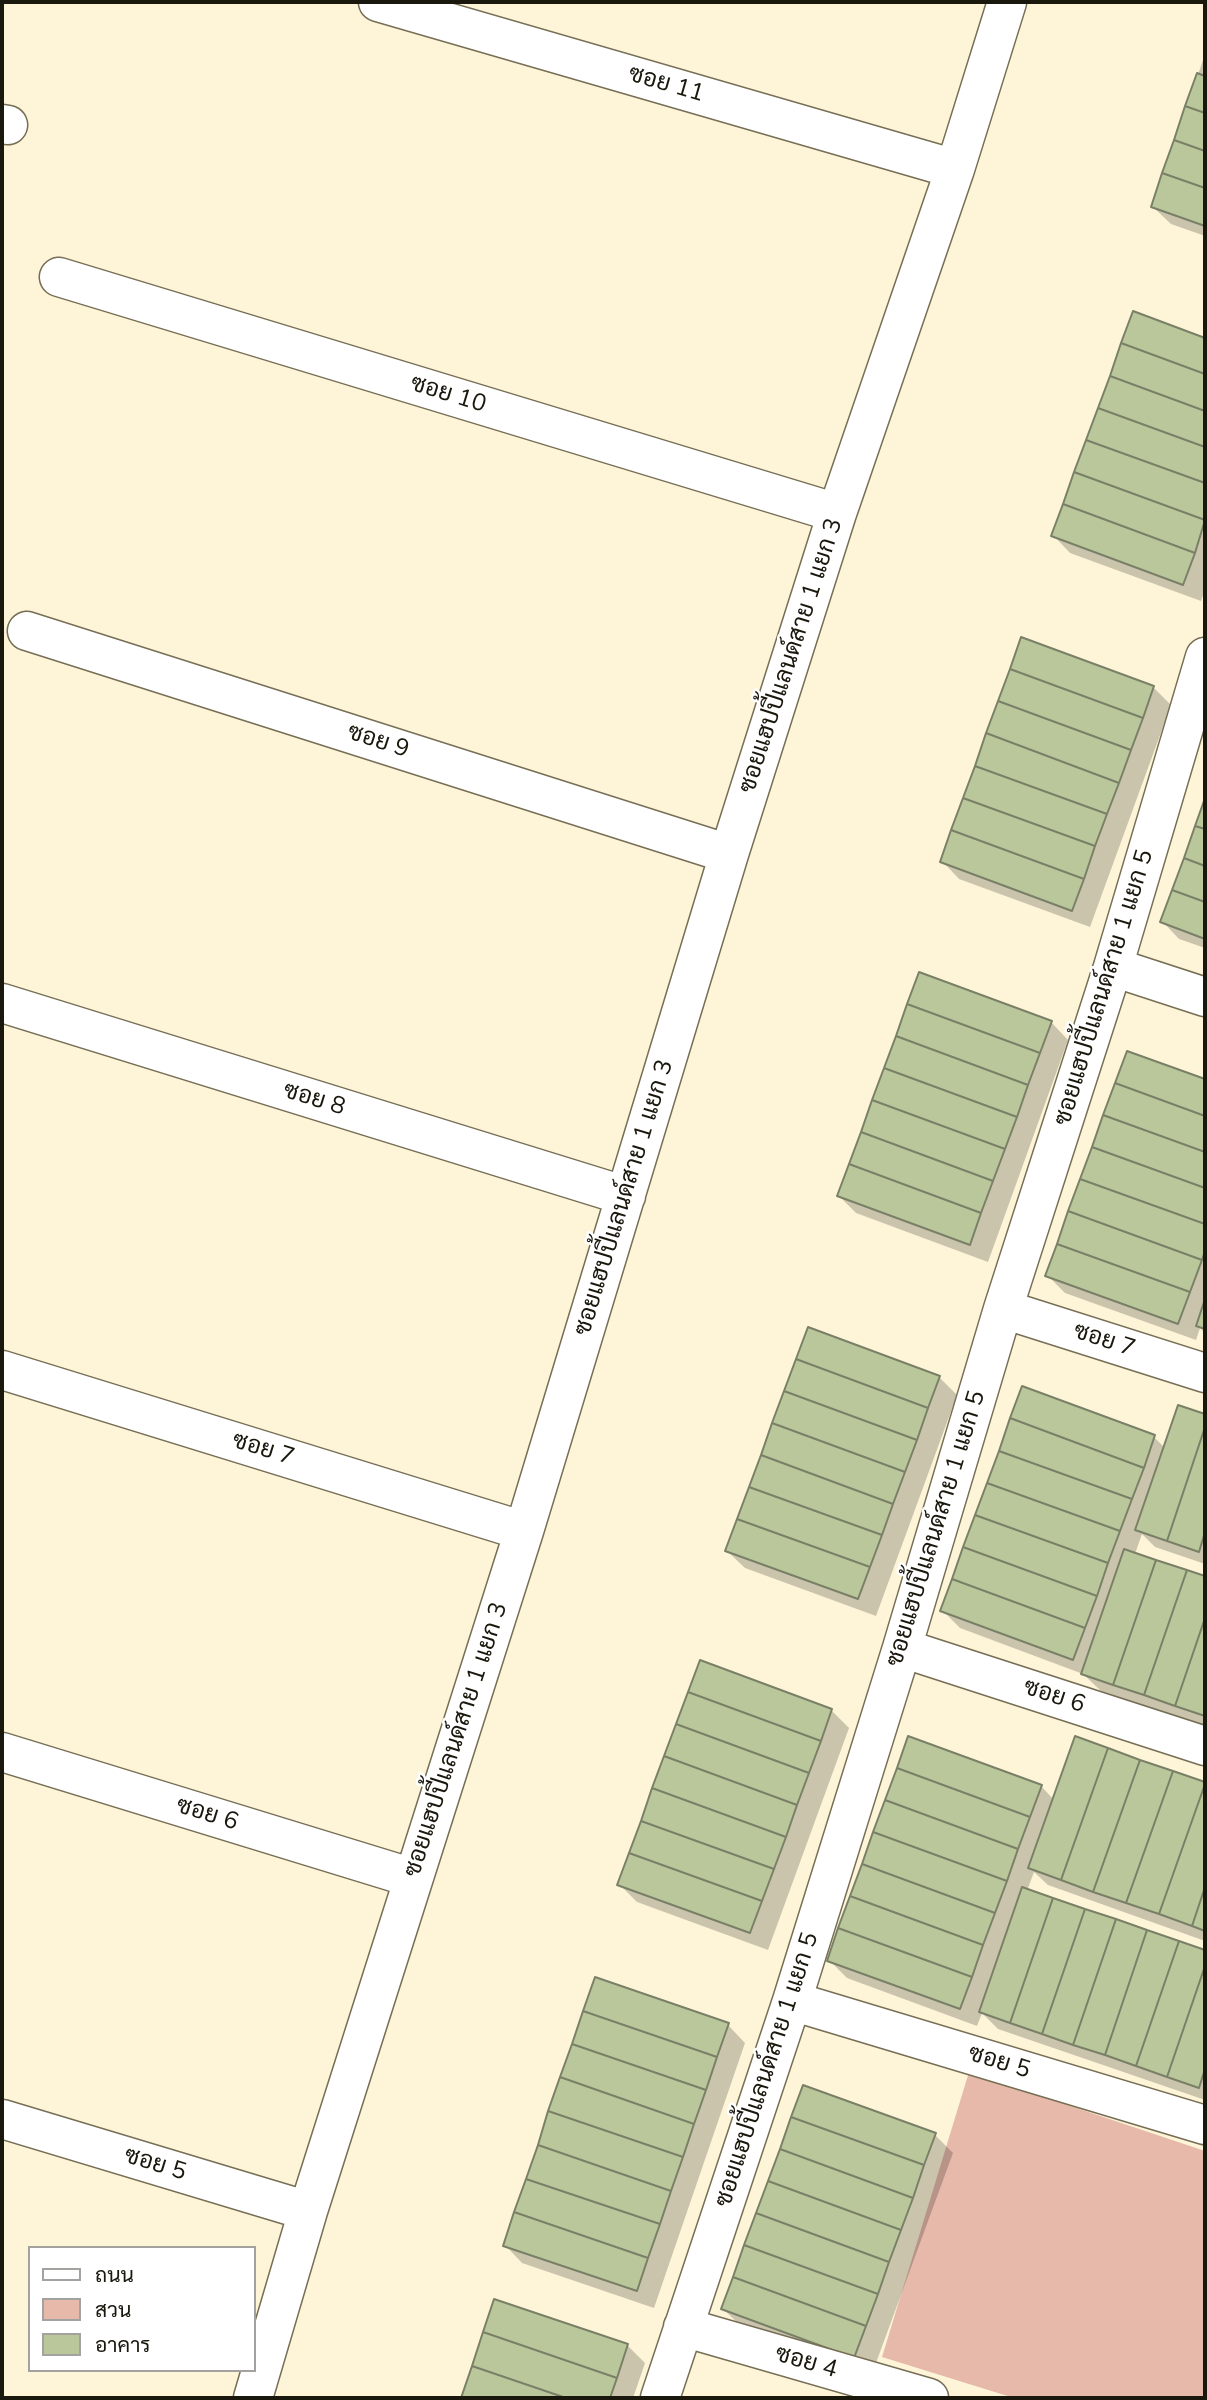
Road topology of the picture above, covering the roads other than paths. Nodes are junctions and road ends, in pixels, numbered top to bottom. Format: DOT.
graph roads {
  1 [pos="378,2"];
  2 [pos="1007,2"];
  3 [pos="955,169"];
  4 [pos="59,276"];
  5 [pos="837,513"];
  6 [pos="27,631"];
  7 [pos="1205,657"];
  8 [pos="729,854"];
  9 [pos="1113,967"];
  10 [pos="1205,997"];
  11 [pos="2,1003"];
  12 [pos="626,1196"];
  13 [pos="1003,1309"];
  14 [pos="2,1370"];
  15 [pos="1205,1373"];
  16 [pos="524,1531"];
  17 [pos="902,1648"];
  18 [pos="1205,1746"];
  19 [pos="2,1752"];
  20 [pos="412,1878"];
  21 [pos="792,2001"];
  22 [pos="2,2119"];
  23 [pos="1205,2125"];
  24 [pos="308,2211"];
  25 [pos="683,2328"];
  26 [pos="253,2398"];
  27 [pos="660,2398"];
  28 [pos="929,2398"];
  1 -- 3 [label="street, ซอย 11"];
  2 -- 3 [label="street, ซอยแฮปปี้แลนด์สาย 1 แยก 3"];
  3 -- 5 [label="street, ซอยแฮปปี้แลนด์สาย 1 แยก 3"];
  4 -- 5 [label="street, ซอย 10"];
  5 -- 8 [label="street, ซอยแฮปปี้แลนด์สาย 1 แยก 3"];
  6 -- 8 [label="street, ซอย 9"];
  7 -- 9 [label="street, ซอยแฮปปี้แลนด์สาย 1 แยก 5"];
  8 -- 12 [label="street, ซอยแฮปปี้แลนด์สาย 1 แยก 3"];
  9 -- 10 [label="street"];
  9 -- 13 [label="street, ซอยแฮปปี้แลนด์สาย 1 แยก 5"];
  11 -- 12 [label="street, ซอย 8"];
  12 -- 16 [label="street, ซอยแฮปปี้แลนด์สาย 1 แยก 3"];
  13 -- 15 [label="street, ซอย 7"];
  13 -- 17 [label="street, ซอยแฮปปี้แลนด์สาย 1 แยก 5"];
  14 -- 16 [label="street, ซอย 7"];
  16 -- 20 [label="street, ซอยแฮปปี้แลนด์สาย 1 แยก 3"];
  17 -- 18 [label="street, ซอย 6"];
  17 -- 21 [label="street, ซอยแฮปปี้แลนด์สาย 1 แยก 5"];
  19 -- 20 [label="street, ซอย 6"];
  20 -- 24 [label="street, ซอยแฮปปี้แลนด์สาย 1 แยก 3"];
  21 -- 23 [label="street, ซอย 5"];
  21 -- 25 [label="street, ซอยแฮปปี้แลนด์สาย 1 แยก 5"];
  22 -- 24 [label="street, ซอย 5"];
  24 -- 26 [label="street, ซอยแฮปปี้แลนด์สาย 1 แยก 3"];
  25 -- 27 [label="street, ซอยแฮปปี้แลนด์สาย 1 แยก 5"];
  25 -- 28 [label="street, ซอย 4"];
}
